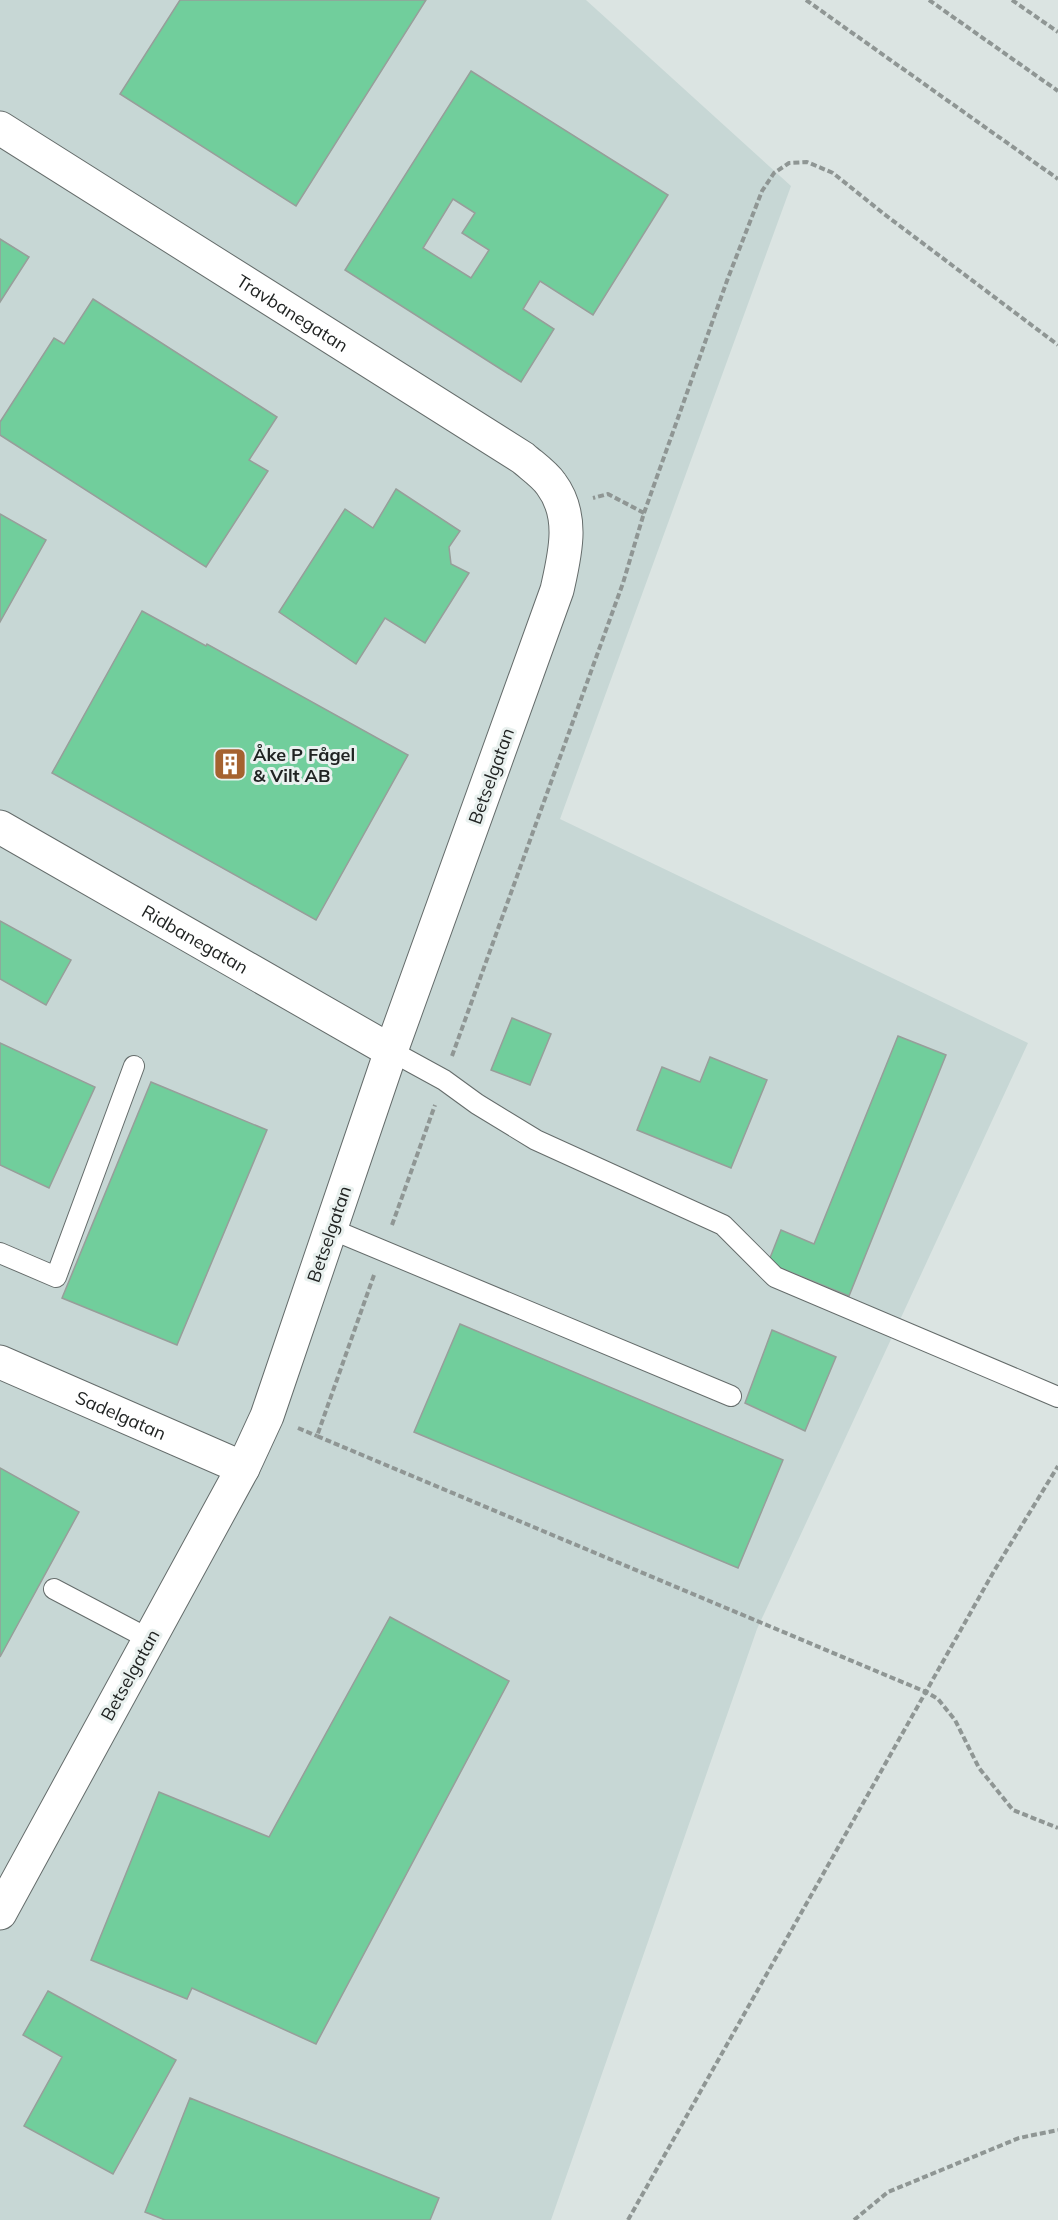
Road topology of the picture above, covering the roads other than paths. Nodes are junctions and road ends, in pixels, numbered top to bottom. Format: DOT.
graph roads {
  1 [pos="0,128"];
  2 [pos="567,517"];
  3 [pos="0,827"];
  4 [pos="392,1051"];
  5 [pos="134,1066"];
  6 [pos="331,1229"];
  7 [pos="0,1252"];
  8 [pos="0,1362"];
  9 [pos="730,1396"];
  10 [pos="1058,1397"];
  11 [pos="243,1468"];
  12 [pos="54,1589"];
  13 [pos="149,1639"];
  14 [pos="0,1913"];
  1 -- 2 [label="street, Travbanegatan"];
  2 -- 4 [label="street, Betselgatan"];
  3 -- 4 [label="street, Ridbanegatan"];
  4 -- 6 [label="street, Betselgatan"];
  4 -- 10 [label="lane"];
  5 -- 7 [label="lane"];
  6 -- 9 [label="lane"];
  6 -- 11 [label="street, Betselgatan"];
  8 -- 11 [label="street, Sadelgatan"];
  11 -- 13 [label="street, Betselgatan"];
  12 -- 13 [label="lane"];
  13 -- 14 [label="street, Betselgatan"];
}
